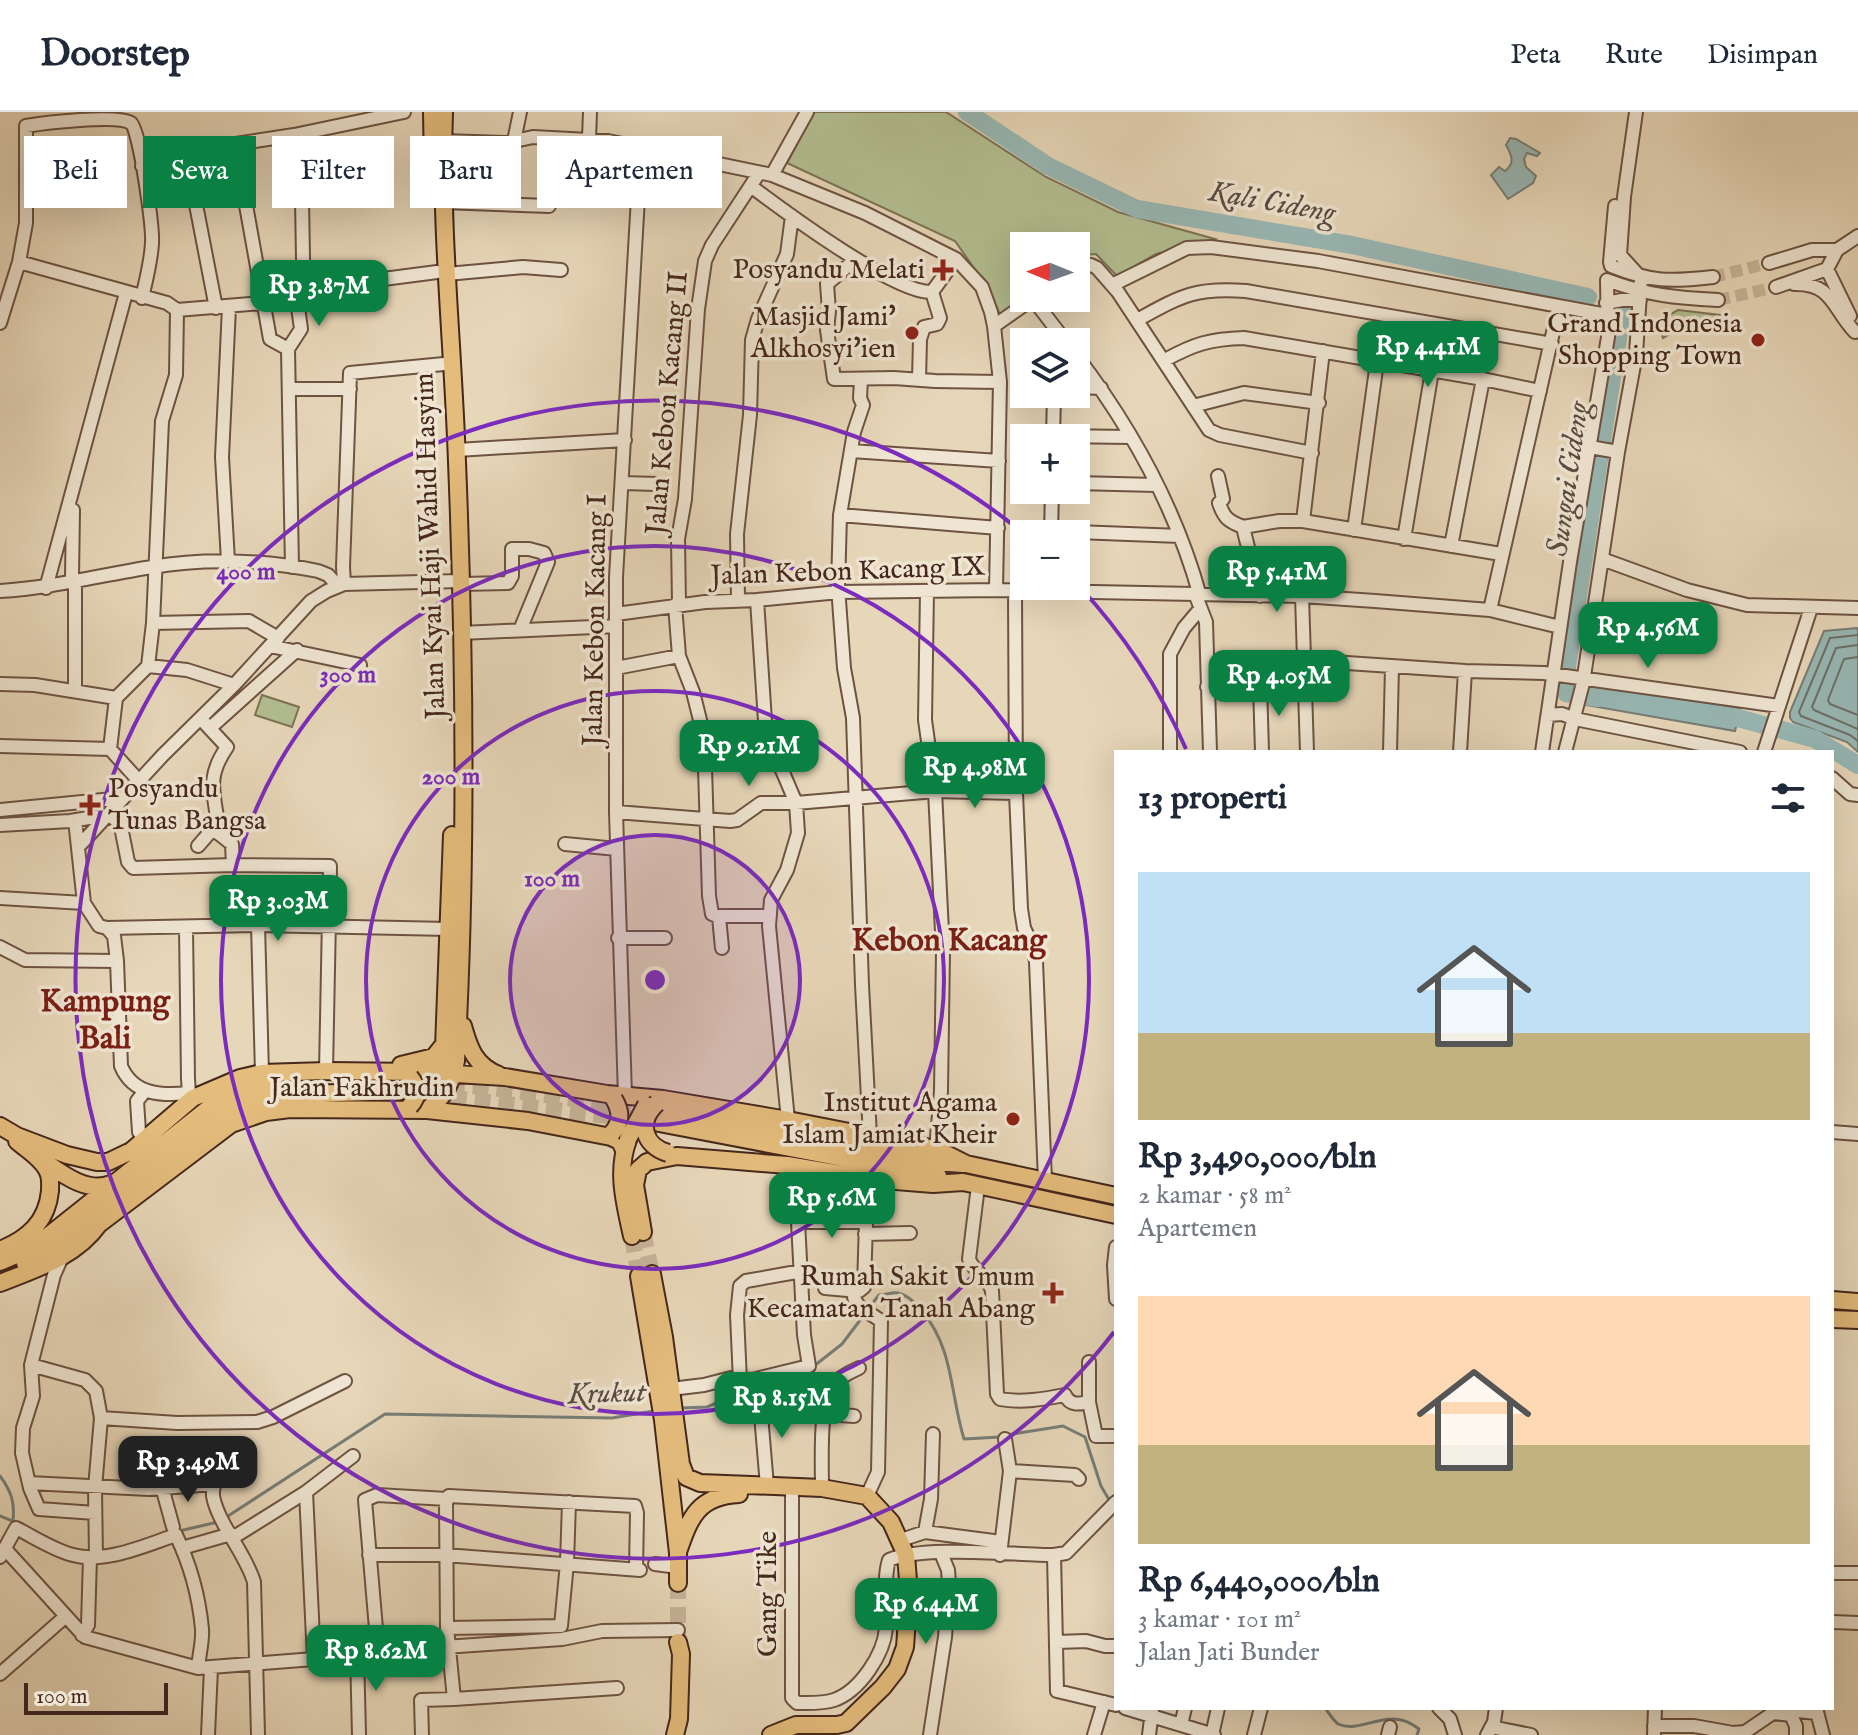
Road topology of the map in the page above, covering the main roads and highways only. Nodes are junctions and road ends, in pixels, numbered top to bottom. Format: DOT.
graph roads {
  1 [pos="432,112"];
  2 [pos="444,112"];
  3 [pos="442,273"];
  4 [pos="455,528"];
  5 [pos="457,582"];
  6 [pos="458,1009"];
  7 [pos="445,1043"];
  8 [pos="381,1072"];
  9 [pos="448,1074"];
  10 [pos="505,1077"];
  11 [pos="406,1090"];
  12 [pos="617,1096"];
  13 [pos="657,1106"];
  14 [pos="427,1110"];
  15 [pos="3,1128"];
  16 [pos="609,1134"];
  17 [pos="626,1144"];
  18 [pos="30,1152"];
  19 [pos="673,1155"];
  20 [pos="966,1164"];
  21 [pos="113,1183"];
  22 [pos="971,1184"];
  23 [pos="1114,1196"];
  24 [pos="1114,1215"];
  25 [pos="99,1224"];
  26 [pos="0,1250"];
  27 [pos="32,1260"];
  28 [pos="0,1262"];
  29 [pos="0,1272"];
  30 [pos="645,1275"];
  31 [pos="0,1283"];
  32 [pos="1834,1300"];
  33 [pos="1858,1302"];
  34 [pos="1834,1319"];
  35 [pos="1858,1320"];
  36 [pos="669,1420"];
  37 [pos="788,1488"];
  38 [pos="678,1636"];
  39 [pos="837,1725"];
  40 [pos="675,1731"];
  41 [pos="771,1735"];
  42 [pos="806,1735"];
  1 -- 3 [label="main road, Jalan Kyai Haji Wahid Hasyim"];
  2 -- 3 [label="main road, Jalan Kyai Haji Wahid Hasyim"];
  3 -- 4 [label="main road, Jalan Kyai Haji Wahid Hasyim"];
  3 -- 4 [label="main road, Jalan Kyai Haji Wahid Hasyim"];
  4 -- 5 [label="main road, Jalan Kyai Haji Wahid Hasyim"];
  5 -- 6 [label="main road, Jalan Kyai Haji Wahid Hasyim"];
  5 -- 7 [label="main road, Jalan Kyai Haji Wahid Hasyim"];
  6 -- 9 [label="main road, Jalan Kyai Haji Wahid Hasyim"];
  6 -- 10 [label="main road"];
  7 -- 8 [label="main road"];
  7 -- 9 [label="main road, Jalan Kyai Haji Wahid Hasyim"];
  8 -- 11 [label="main road, Jalan Fakhrudin"];
  8 -- 15 [label="main road, Jalan Fakhrudin"];
  9 -- 10 [label="main road, Jalan Fakhrudin"];
  9 -- 11 [label="main road, Jalan Fakhrudin"];
  9 -- 14 [label="main road"];
  10 -- 12 [label="main road, Jalan Fakhrudin"];
  11 -- 14 [label="main road, Jalan Fakhrudin"];
  11 -- 21 [label="main road, Jalan Fakhrudin"];
  11 -- 25 [label="main road, Jalan Fakhrudin"];
  11 -- 27 [label="main road, Jalan Fakhrudin"];
  12 -- 13 [label="main road, Jalan Fakhrudin"];
  12 -- 16 [label="main road, bridge"];
  13 -- 17 [label="main road, bridge"];
  13 -- 19 [label="main road, bridge"];
  13 -- 20 [label="main road, Jalan Fakhrudin"];
  13 -- 20 [label="main road"];
  13 -- 22 [label="main road, Jalan Fakhrudin"];
  14 -- 16 [label="main road, Jalan Fakhrudin"];
  15 -- 18 [label="main road"];
  16 -- 17 [label="main road, Jalan Fakhrudin"];
  17 -- 19 [label="main road"];
  18 -- 21 [label="main road"];
  18 -- 26 [label="main road"];
  19 -- 22 [label="main road"];
  20 -- 23 [label="main road"];
  21 -- 28 [label="main road, Jalan Fakhrudin"];
  22 -- 24 [label="main road"];
  25 -- 27 [label="main road"];
  25 -- 31 [label="main road, Jalan Fakhrudin"];
  27 -- 29 [label="main road, Jalan Fakhrudin"];
  30 -- 36 [label="main road"];
  32 -- 33 [label="main road"];
  34 -- 35 [label="main road"];
  36 -- 37 [label="main road"];
  36 -- 37 [label="main road"];
  37 -- 39 [label="main road"];
  38 -- 40 [label="main road"];
  39 -- 41 [label="main road"];
  39 -- 42 [label="main road"];
}
